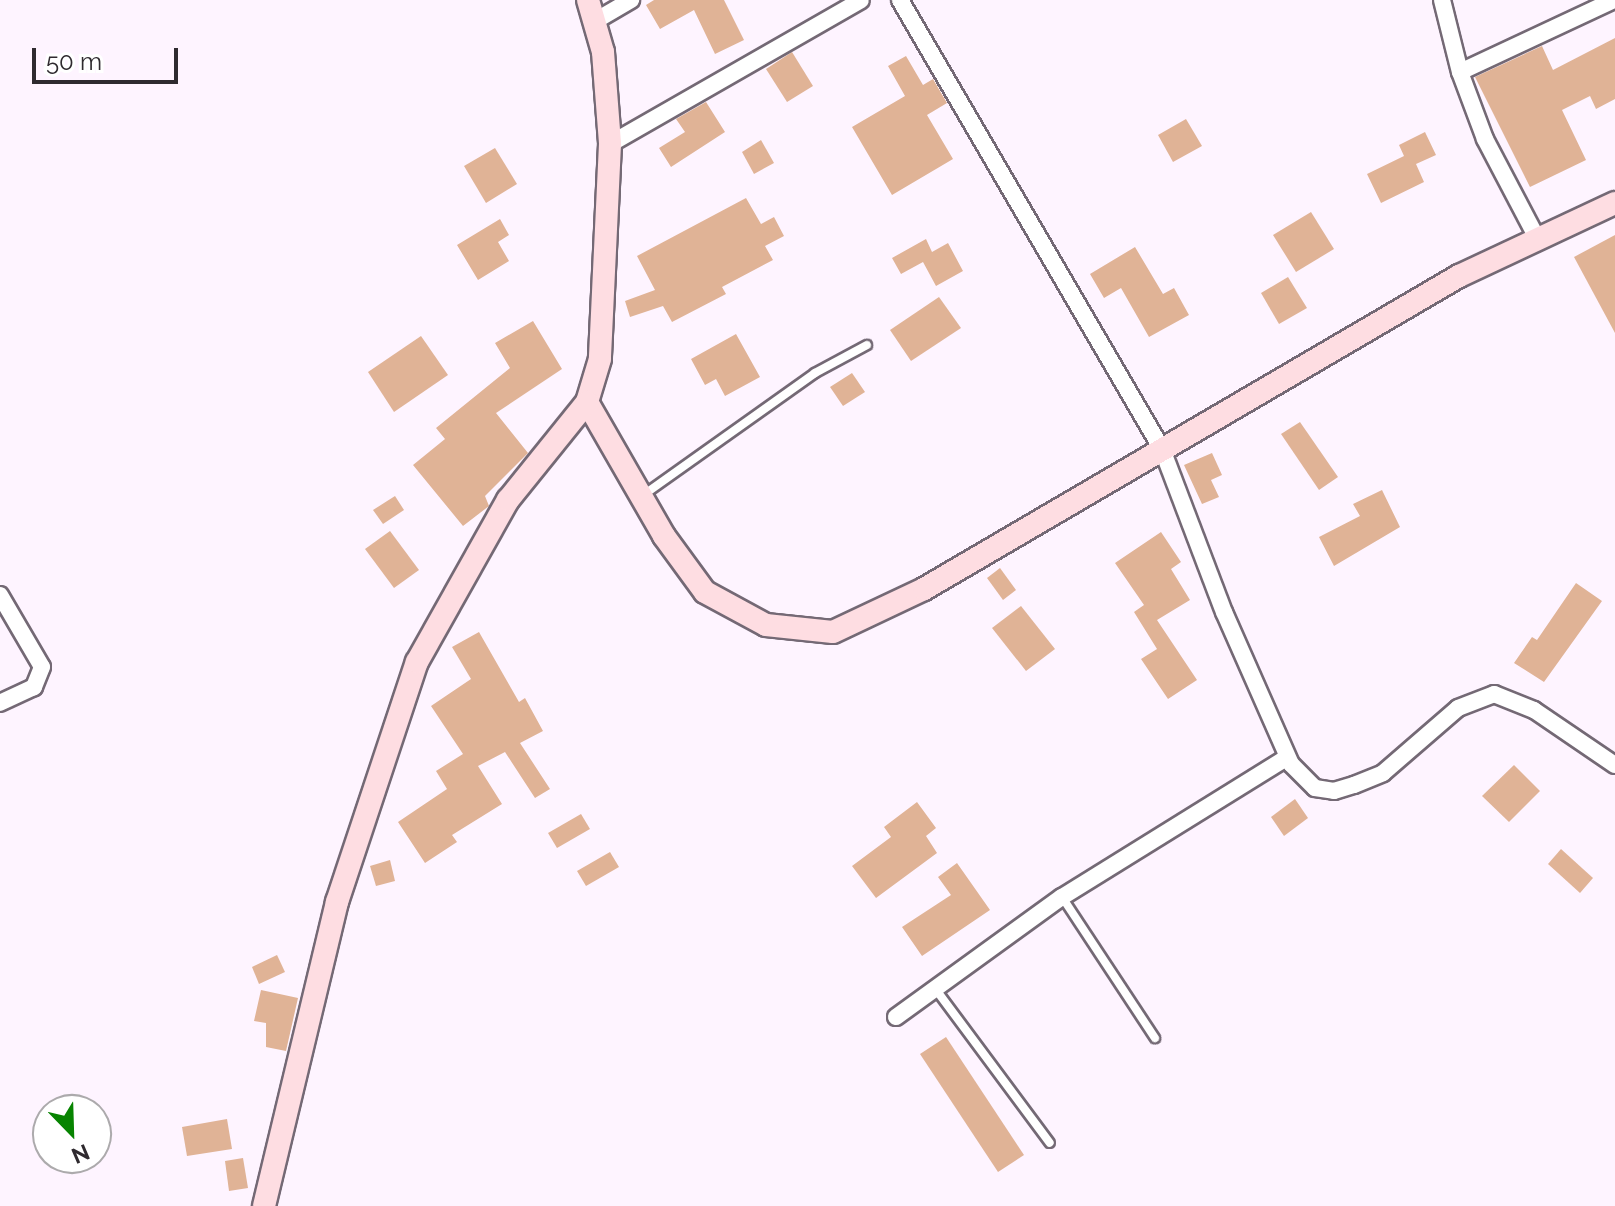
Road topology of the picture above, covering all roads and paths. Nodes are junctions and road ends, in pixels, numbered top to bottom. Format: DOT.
graph roads {
  1 [pos="631,0"];
  2 [pos="861,0"];
  3 [pos="900,0"];
  4 [pos="1442,0"];
  5 [pos="1614,0"];
  6 [pos="592,10"];
  7 [pos="1460,72"];
  8 [pos="610,144"];
  9 [pos="1615,203"];
  10 [pos="1538,240"];
  11 [pos="867,345"];
  12 [pos="587,402"];
  13 [pos="1162,449"];
  14 [pos="640,497"];
  15 [pos="0,595"];
  16 [pos="0,703"];
  17 [pos="1286,758"];
  18 [pos="1615,765"];
  19 [pos="1062,897"];
  20 [pos="933,986"];
  21 [pos="896,1017"];
  22 [pos="1155,1038"];
  23 [pos="1050,1143"];
  24 [pos="264,1206"];
  1 -- 6 [label="street"];
  2 -- 8 [label="street"];
  3 -- 13 [label="street"];
  4 -- 7 [label="street"];
  5 -- 7 [label="street"];
  6 -- 8 [label="street"];
  7 -- 10 [label="street"];
  8 -- 12 [label="street"];
  9 -- 10 [label="street"];
  10 -- 13 [label="street"];
  11 -- 14 [label="lane"];
  12 -- 14 [label="street"];
  12 -- 24 [label="street"];
  13 -- 14 [label="street"];
  13 -- 17 [label="street"];
  15 -- 16 [label="street"];
  17 -- 18 [label="street"];
  17 -- 19 [label="street"];
  19 -- 20 [label="street"];
  19 -- 22 [label="lane"];
  20 -- 21 [label="street"];
  20 -- 23 [label="lane"];
}
